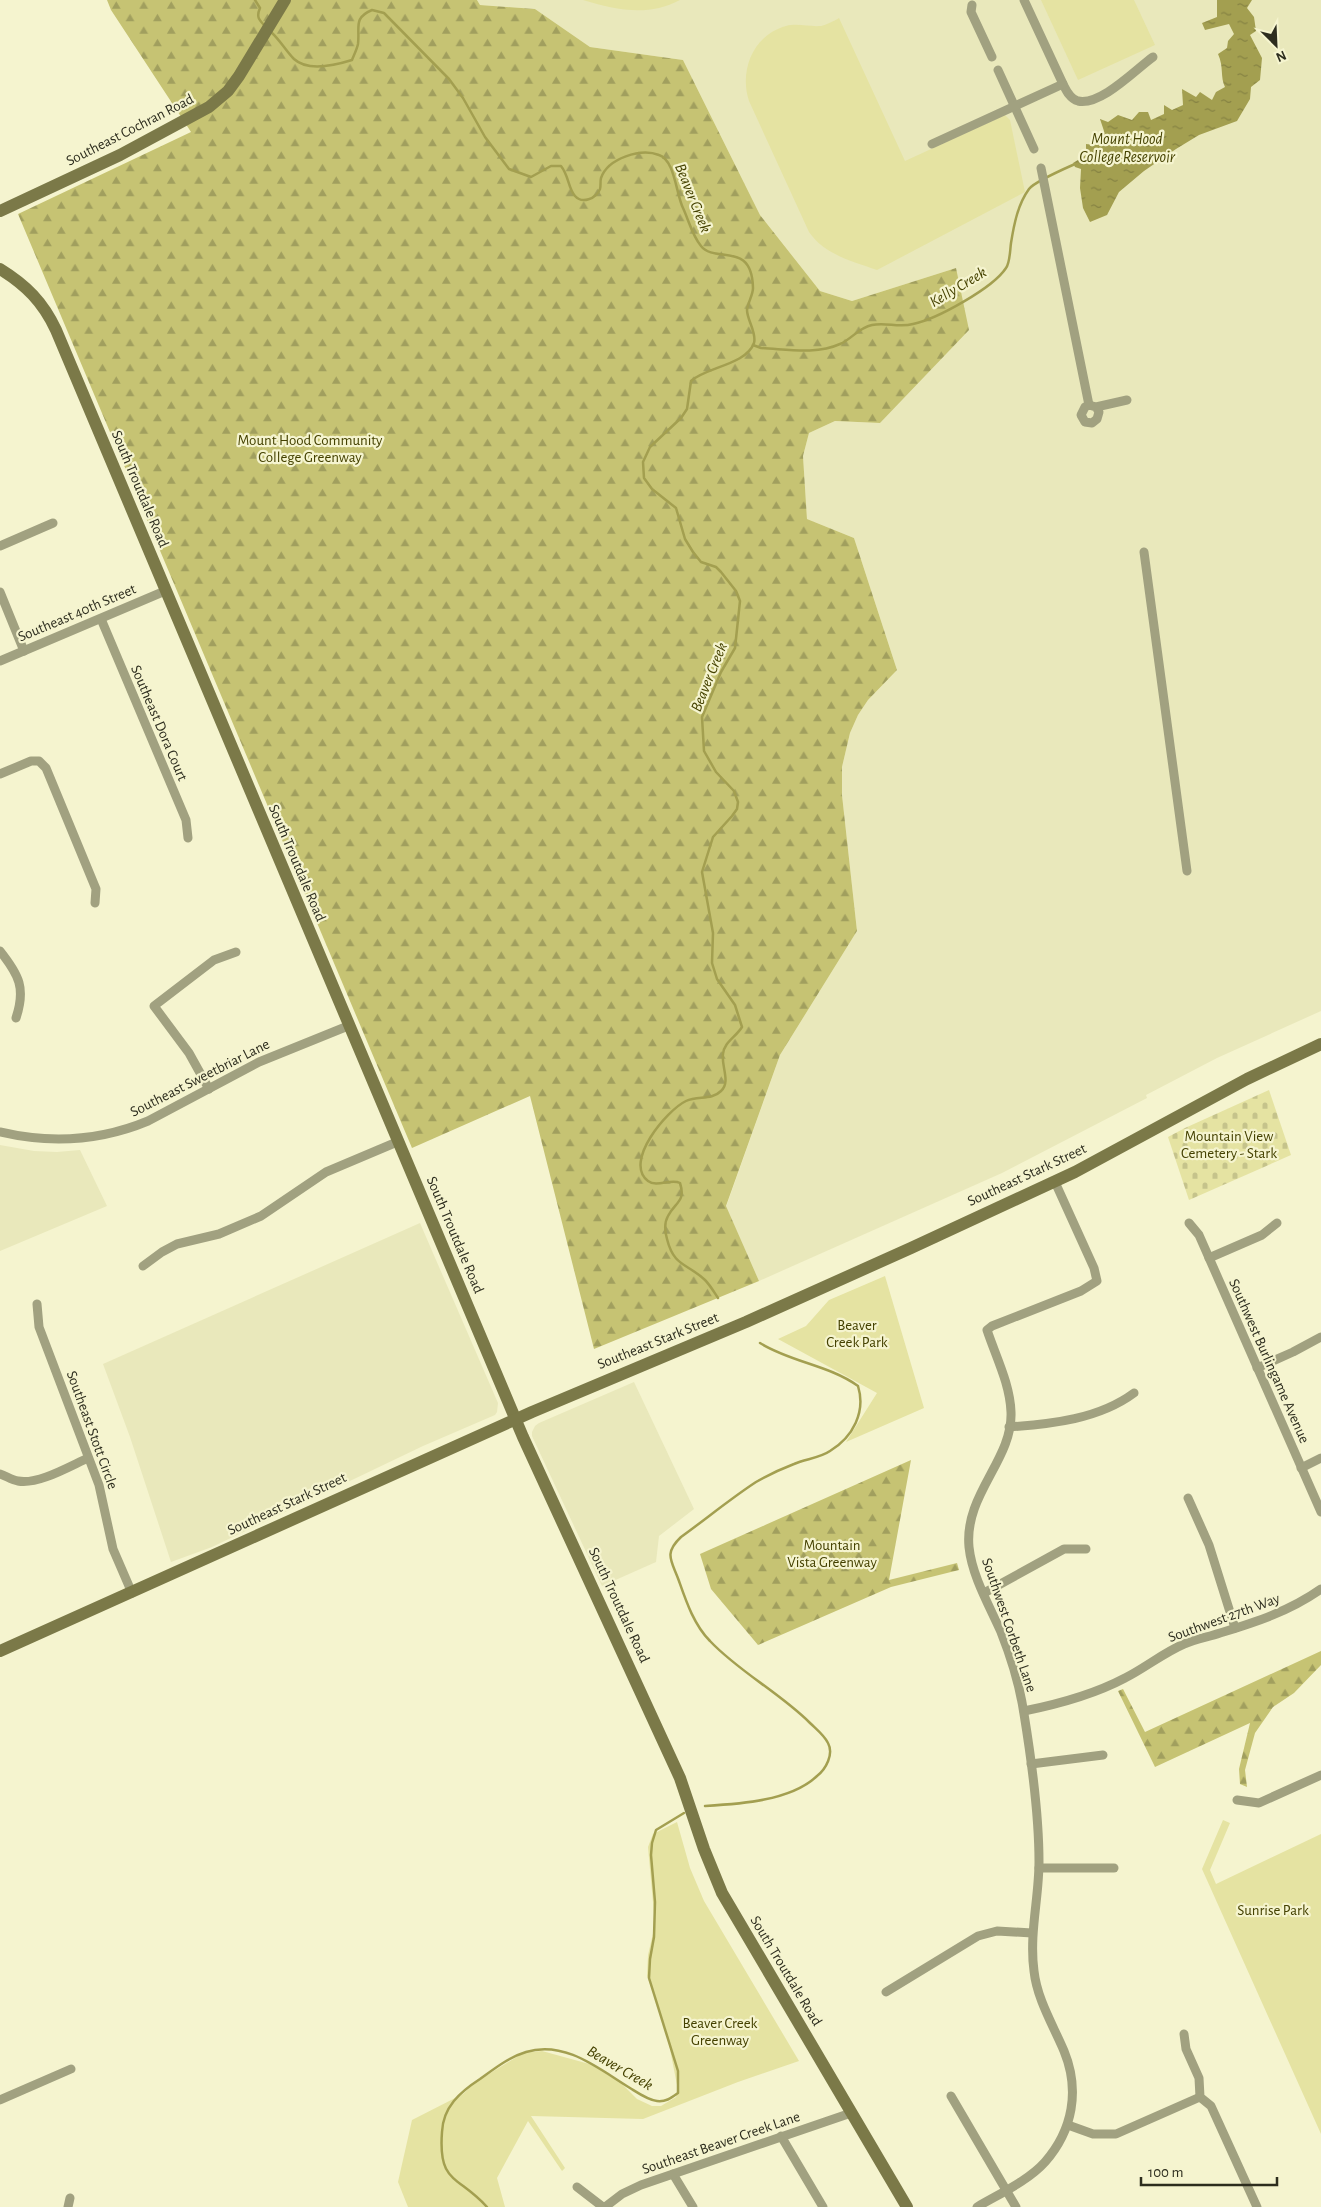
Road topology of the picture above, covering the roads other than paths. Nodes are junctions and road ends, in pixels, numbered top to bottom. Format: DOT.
graph roads {
  1 [pos="1024,0"];
  2 [pos="284,1"];
  3 [pos="972,5"];
  4 [pos="992,57"];
  5 [pos="1154,57"];
  6 [pos="998,70"];
  7 [pos="1063,84"];
  8 [pos="1014,107"];
  9 [pos="932,144"];
  10 [pos="1034,148"];
  11 [pos="1041,168"];
  12 [pos="0,211"];
  13 [pos="0,268"];
  14 [pos="1127,400"];
  15 [pos="53,523"];
  16 [pos="0,546"];
  17 [pos="1144,552"];
  18 [pos="165,591"];
  19 [pos="0,592"];
  20 [pos="101,619"];
  21 [pos="24,651"];
  22 [pos="0,661"];
  23 [pos="0,774"];
  24 [pos="188,838"];
  25 [pos="1188,870"];
  26 [pos="95,903"];
  27 [pos="0,951"];
  28 [pos="236,952"];
  29 [pos="16,1018"];
  30 [pos="348,1026"];
  31 [pos="1321,1044"];
  32 [pos="209,1089"];
  33 [pos="0,1132"];
  34 [pos="397,1142"];
  35 [pos="1055,1182"];
  36 [pos="1189,1223"];
  37 [pos="1277,1223"];
  38 [pos="1209,1258"];
  39 [pos="143,1266"];
  40 [pos="37,1304"];
  41 [pos="1321,1337"];
  42 [pos="1257,1368"];
  43 [pos="1134,1394"];
  44 [pos="516,1420"];
  45 [pos="1009,1428"];
  46 [pos="88,1458"];
  47 [pos="1321,1458"];
  48 [pos="1301,1468"];
  49 [pos="0,1474"];
  50 [pos="1188,1498"];
  51 [pos="1321,1512"];
  52 [pos="1086,1549"];
  53 [pos="1321,1589"];
  54 [pos="132,1592"];
  55 [pos="984,1593"];
  56 [pos="1235,1628"];
  57 [pos="0,1650"];
  58 [pos="1024,1711"];
  59 [pos="1103,1755"];
  60 [pos="1031,1764"];
  61 [pos="1321,1775"];
  62 [pos="1237,1800"];
  63 [pos="1039,1868"];
  64 [pos="1114,1868"];
  65 [pos="1032,1933"];
  66 [pos="886,1992"];
  67 [pos="1184,2034"];
  68 [pos="72,2069"];
  69 [pos="951,2096"];
  70 [pos="1200,2097"];
  71 [pos="0,2100"];
  72 [pos="851,2113"];
  73 [pos="1068,2124"];
  74 [pos="781,2136"];
  75 [pos="673,2174"];
  76 [pos="577,2187"];
  77 [pos="1006,2190"];
  78 [pos="604,2207"];
  79 [pos="693,2207"];
  80 [pos="823,2207"];
  81 [pos="907,2207"];
  82 [pos="977,2207"];
  83 [pos="1016,2207"];
  84 [pos="1257,2207"];
  1 -- 7 [label="street"];
  2 -- 12 [label="main road, Southeast Cochran Road"];
  3 -- 4 [label="street"];
  5 -- 7 [label="street"];
  6 -- 8 [label="street"];
  7 -- 8 [label="street"];
  8 -- 9 [label="street"];
  8 -- 10 [label="street"];
  11 -- 14 [label="street"];
  13 -- 18 [label="main road, South Troutdale Road"];
  15 -- 16 [label="street"];
  17 -- 25 [label="street"];
  18 -- 20 [label="street, Southeast 40th Street"];
  18 -- 30 [label="main road, South Troutdale Road"];
  19 -- 21 [label="street"];
  20 -- 21 [label="street, Southeast 40th Street"];
  20 -- 24 [label="street, Southeast Dora Court"];
  21 -- 22 [label="street, Southeast 40th Street"];
  23 -- 26 [label="street"];
  27 -- 29 [label="street"];
  28 -- 32 [label="street"];
  30 -- 32 [label="street, Southeast Sweetbriar Lane"];
  30 -- 34 [label="main road, South Troutdale Road"];
  31 -- 35 [label="main road, Southeast Stark Street"];
  32 -- 33 [label="street, Southeast Sweetbriar Lane"];
  34 -- 39 [label="street"];
  34 -- 44 [label="main road, South Troutdale Road"];
  35 -- 44 [label="main road, Southeast Stark Street"];
  35 -- 45 [label="street, Southwest Corbeth Lane"];
  36 -- 38 [label="street, Southwest Burlingame Avenue"];
  37 -- 38 [label="street"];
  38 -- 42 [label="street, Southwest Burlingame Avenue"];
  40 -- 46 [label="street, Southeast Stott Circle"];
  41 -- 42 [label="street"];
  42 -- 48 [label="street, Southwest Burlingame Avenue"];
  43 -- 45 [label="street"];
  44 -- 54 [label="main road, Southeast Stark Street"];
  44 -- 72 [label="main road, South Troutdale Road"];
  45 -- 55 [label="street, Southwest Corbeth Lane"];
  46 -- 49 [label="street"];
  46 -- 54 [label="street, Southeast Stott Circle"];
  47 -- 48 [label="street"];
  48 -- 51 [label="street, Southwest Burlingame Avenue"];
  50 -- 56 [label="street"];
  52 -- 55 [label="street"];
  53 -- 56 [label="street, Southwest 27th Way"];
  54 -- 57 [label="main road, Southeast Stark Street"];
  55 -- 58 [label="street, Southwest Corbeth Lane"];
  56 -- 58 [label="street, Southwest 27th Way"];
  58 -- 60 [label="street, Southwest Corbeth Lane"];
  59 -- 60 [label="street"];
  60 -- 63 [label="street, Southwest Corbeth Lane"];
  61 -- 62 [label="street"];
  63 -- 64 [label="street"];
  63 -- 65 [label="street, Southwest Corbeth Lane"];
  65 -- 66 [label="street"];
  65 -- 73 [label="street, Southwest Corbeth Lane"];
  67 -- 70 [label="street"];
  68 -- 71 [label="street"];
  69 -- 77 [label="street"];
  70 -- 73 [label="street"];
  70 -- 84 [label="street"];
  72 -- 74 [label="street, Southeast Beaver Creek Lane"];
  72 -- 81 [label="main road, South Troutdale Road"];
  73 -- 77 [label="street, Southwest Corbeth Lane"];
  74 -- 75 [label="street, Southeast Beaver Creek Lane"];
  74 -- 80 [label="street"];
  75 -- 78 [label="street, Southeast Beaver Creek Lane"];
  75 -- 79 [label="street"];
  76 -- 78 [label="street"];
  77 -- 82 [label="street, Southwest Corbeth Lane"];
  77 -- 83 [label="street"];
}
